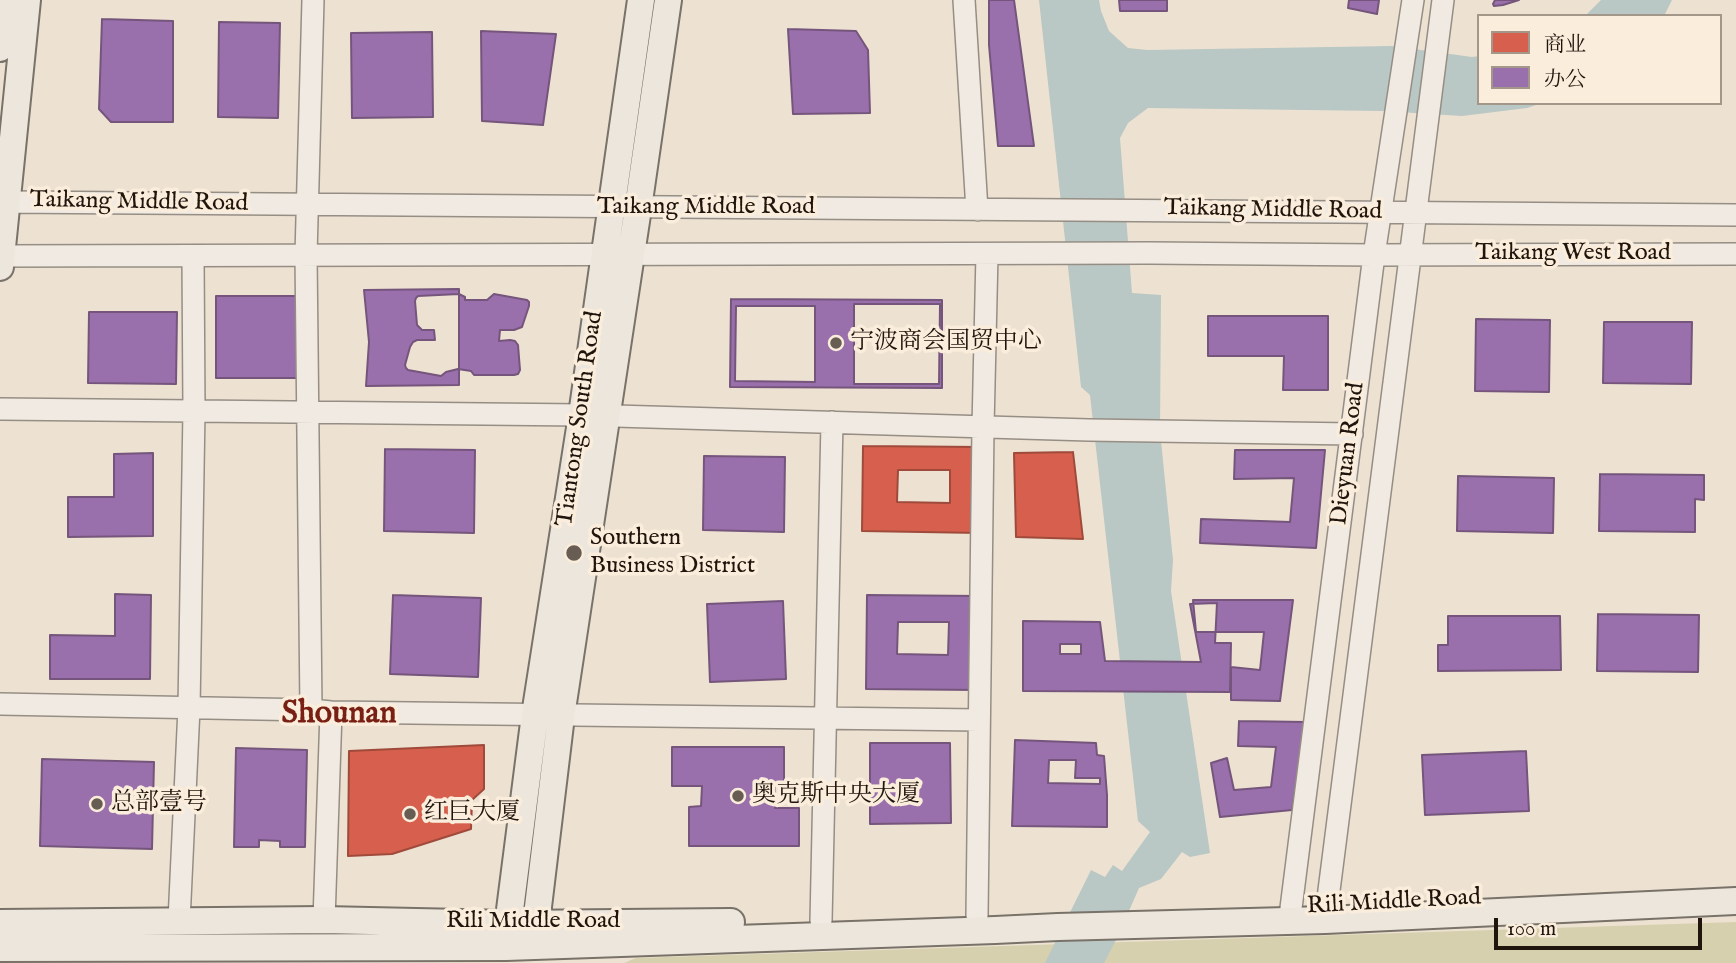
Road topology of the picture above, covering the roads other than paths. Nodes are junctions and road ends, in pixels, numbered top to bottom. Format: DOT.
graph roads {
  1 [pos="5,0"];
  2 [pos="27,0"];
  3 [pos="313,0"];
  4 [pos="641,0"];
  5 [pos="668,0"];
  6 [pos="964,0"];
  7 [pos="1413,0"];
  8 [pos="1443,0"];
  9 [pos="0,48"];
  10 [pos="3,205"];
  11 [pos="308,205"];
  12 [pos="611,207"];
  13 [pos="638,208"];
  14 [pos="977,210"];
  15 [pos="1380,213"];
  16 [pos="1415,213"];
  17 [pos="1736,215"];
  18 [pos="987,254"];
  19 [pos="1736,254"];
  20 [pos="604,255"];
  21 [pos="631,255"];
  22 [pos="1374,255"];
  23 [pos="1409,255"];
  24 [pos="193,256"];
  25 [pos="306,256"];
  26 [pos="0,259"];
  27 [pos="0,409"];
  28 [pos="194,411"];
  29 [pos="308,412"];
  30 [pos="594,416"];
  31 [pos="832,422"];
  32 [pos="983,427"];
  33 [pos="1352,434"];
  34 [pos="0,704"];
  35 [pos="189,708"];
  36 [pos="321,711"];
  37 [pos="548,715"];
  38 [pos="826,719"];
  39 [pos="979,720"];
  40 [pos="1736,887"];
  41 [pos="1736,901"];
  42 [pos="1291,908"];
  43 [pos="1326,913"];
  44 [pos="977,916"];
  45 [pos="1138,917"];
  46 [pos="324,919"];
  47 [pos="1063,919"];
  48 [pos="180,921"];
  49 [pos="821,921"];
  50 [pos="0,923"];
  51 [pos="506,944"];
  52 [pos="533,944"];
  53 [pos="0,948"];
  1 -- 9 [label="main road"];
  2 -- 10 [label="main road"];
  3 -- 11 [label="street"];
  4 -- 12 [label="main road, Tiantong South Road"];
  5 -- 13 [label="main road, Tiantong South Road"];
  6 -- 14 [label="street"];
  7 -- 15 [label="street, Dieyuan Road"];
  8 -- 16 [label="street, Dieyuan Road"];
  10 -- 11 [label="street, Taikang Middle Road"];
  10 -- 26 [label="main road"];
  11 -- 12 [label="street, Taikang Middle Road"];
  11 -- 25 [label="street"];
  12 -- 13 [label="street, Taikang Middle Road"];
  12 -- 20 [label="main road, Tiantong South Road"];
  13 -- 14 [label="street, Taikang Middle Road"];
  13 -- 21 [label="main road, Tiantong South Road"];
  14 -- 15 [label="street, Taikang Middle Road"];
  15 -- 16 [label="street, Taikang Middle Road"];
  15 -- 22 [label="street, Dieyuan Road"];
  16 -- 17 [label="street, Taikang West Road"];
  16 -- 23 [label="street, Dieyuan Road"];
  18 -- 21 [label="street, Taikang Middle Road"];
  18 -- 22 [label="street, Taikang Middle Road"];
  18 -- 32 [label="street"];
  19 -- 23 [label="street, Taikang West Road"];
  20 -- 21 [label="street, Taikang Middle Road"];
  20 -- 25 [label="street, Taikang Middle Road"];
  20 -- 30 [label="main road, Tiantong South Road"];
  21 -- 30 [label="main road, Tiantong South Road"];
  22 -- 23 [label="street, Taikang Middle Road"];
  22 -- 33 [label="street, Dieyuan Road"];
  23 -- 43 [label="street, Dieyuan Road"];
  24 -- 25 [label="street, Taikang Middle Road"];
  24 -- 26 [label="street, Taikang Middle Road"];
  24 -- 28 [label="street"];
  25 -- 29 [label="street"];
  27 -- 28 [label="street"];
  28 -- 29 [label="street"];
  28 -- 35 [label="street"];
  29 -- 30 [label="street"];
  29 -- 36 [label="street"];
  30 -- 31 [label="street"];
  30 -- 37 [label="main road, Tiantong South Road"];
  31 -- 32 [label="street"];
  31 -- 38 [label="street"];
  32 -- 33 [label="street"];
  32 -- 39 [label="street"];
  33 -- 42 [label="street, Dieyuan Road"];
  34 -- 35 [label="street"];
  35 -- 36 [label="street"];
  35 -- 48 [label="street"];
  36 -- 37 [label="street"];
  36 -- 46 [label="street"];
  37 -- 38 [label="street"];
  37 -- 51 [label="main road, Tiantong South Road"];
  37 -- 52 [label="main road, Tiantong South Road"];
  38 -- 39 [label="street"];
  38 -- 49 [label="street"];
  39 -- 44 [label="street"];
  40 -- 43 [label="main road, Rili Middle Road"];
  41 -- 43 [label="main road, Rili Middle Road"];
  42 -- 43 [label="main road, Rili Middle Road"];
  42 -- 45 [label="main road, Rili Middle Road"];
  43 -- 45 [label="main road"];
  44 -- 47 [label="main road, Rili Middle Road"];
  44 -- 49 [label="main road, Rili Middle Road"];
  45 -- 47 [label="main road"];
  46 -- 48 [label="main road, Rili Middle Road"];
  46 -- 51 [label="main road, Rili Middle Road"];
  47 -- 52 [label="main road, Rili Middle Road"];
  48 -- 50 [label="main road, Rili Middle Road"];
  49 -- 52 [label="main road, Rili Middle Road"];
  51 -- 52 [label="main road, Rili Middle Road"];
  51 -- 53 [label="main road, Rili Middle Road"];
}
